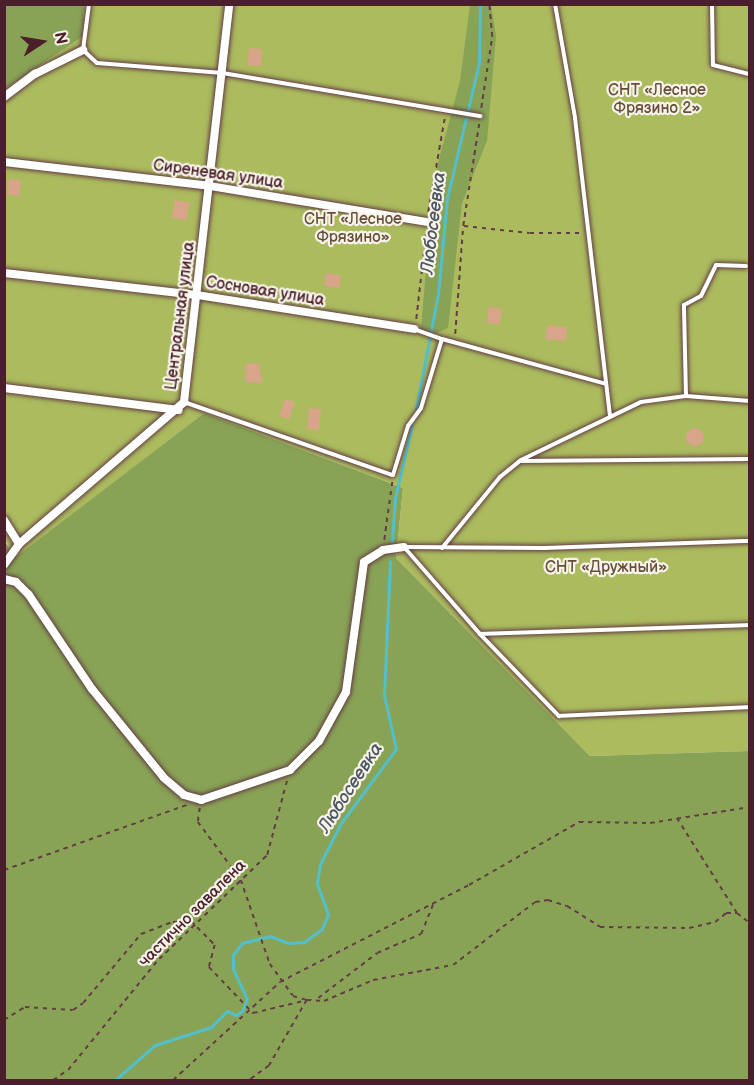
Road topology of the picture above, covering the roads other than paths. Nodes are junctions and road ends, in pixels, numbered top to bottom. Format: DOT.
graph roads {
  1 [pos="89,4"];
  2 [pos="229,4"];
  3 [pos="555,4"];
  4 [pos="712,4"];
  5 [pos="83,50"];
  6 [pos="223,73"];
  7 [pos="750,74"];
  8 [pos="4,97"];
  9 [pos="480,116"];
  10 [pos="4,162"];
  11 [pos="210,186"];
  12 [pos="427,222"];
  13 [pos="746,266"];
  14 [pos="4,273"];
  15 [pos="197,295"];
  16 [pos="414,329"];
  17 [pos="442,339"];
  18 [pos="606,384"];
  19 [pos="4,388"];
  20 [pos="686,396"];
  21 [pos="750,401"];
  22 [pos="184,402"];
  23 [pos="179,410"];
  24 [pos="610,415"];
  25 [pos="750,459"];
  26 [pos="520,461"];
  27 [pos="4,520"];
  28 [pos="750,541"];
  29 [pos="19,544"];
  30 [pos="404,547"];
  31 [pos="442,548"];
  32 [pos="4,565"];
  33 [pos="4,579"];
  34 [pos="750,626"];
  35 [pos="480,634"];
  36 [pos="750,707"];
  1 -- 5 [label="lane"];
  2 -- 6 [label="street, Центральная улица"];
  3 -- 18 [label="lane"];
  4 -- 7 [label="lane"];
  5 -- 6 [label="lane"];
  5 -- 8 [label="street"];
  6 -- 9 [label="lane"];
  6 -- 11 [label="street, Центральная улица"];
  10 -- 11 [label="street, Сиреневая улица"];
  11 -- 12 [label="street, Сиреневая улица"];
  11 -- 15 [label="street, Центральная улица"];
  13 -- 20 [label="lane"];
  14 -- 15 [label="street, Сосновая улица"];
  15 -- 16 [label="street, Сосновая улица"];
  15 -- 22 [label="street, Центральная улица"];
  16 -- 17 [label="lane"];
  17 -- 18 [label="lane"];
  17 -- 22 [label="lane"];
  18 -- 24 [label="lane"];
  19 -- 23 [label="street"];
  20 -- 21 [label="lane"];
  20 -- 24 [label="lane"];
  22 -- 23 [label="street, Центральная улица"];
  23 -- 29 [label="street, Центральная улица"];
  24 -- 26 [label="lane"];
  25 -- 26 [label="lane"];
  26 -- 31 [label="lane"];
  27 -- 29 [label="street"];
  28 -- 31 [label="lane"];
  29 -- 32 [label="street, Центральная улица"];
  30 -- 31 [label="lane"];
  30 -- 33 [label="street"];
  30 -- 35 [label="lane"];
  34 -- 35 [label="lane"];
  35 -- 36 [label="lane"];
}
